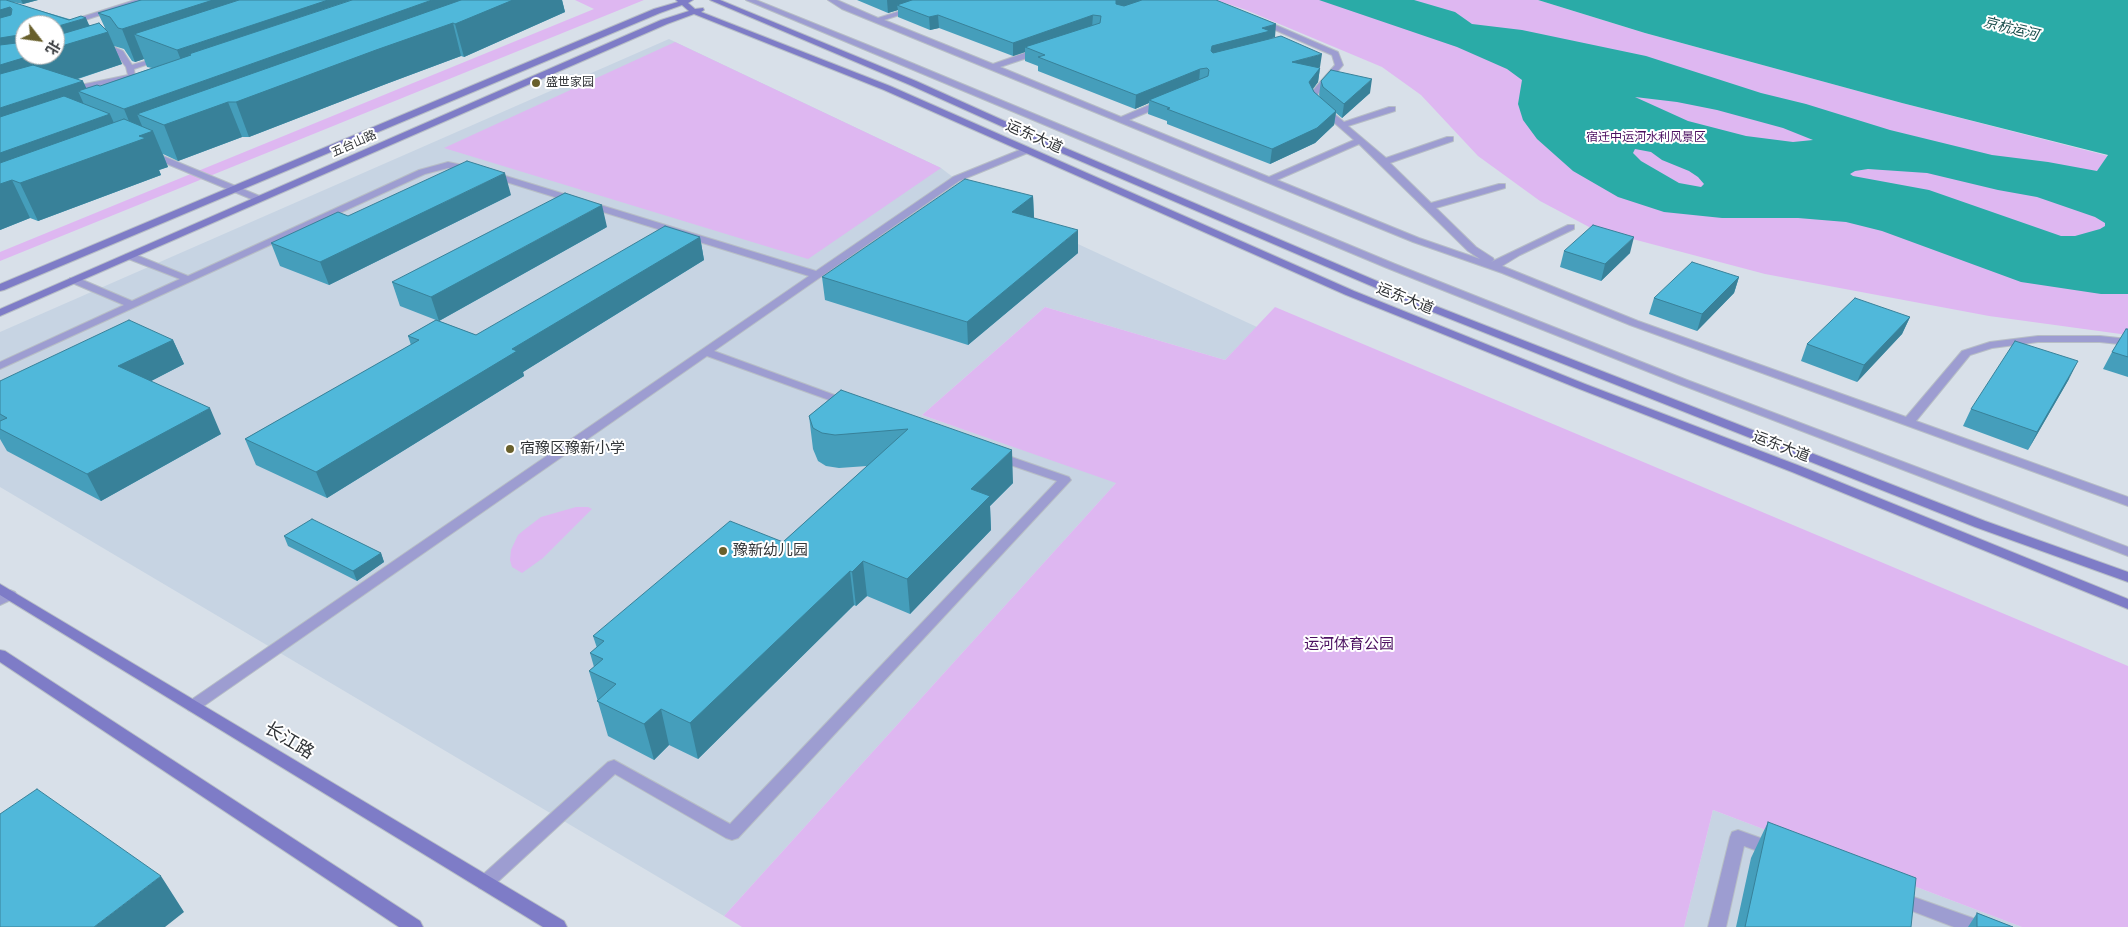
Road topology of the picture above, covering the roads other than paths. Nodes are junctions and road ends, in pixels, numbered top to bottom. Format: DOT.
graph roads {
  1 [pos="142,0"];
  2 [pos="684,0"];
  3 [pos="750,0"];
  4 [pos="832,0"];
  5 [pos="942,0"];
  6 [pos="717,1"];
  7 [pos="694,12"];
  8 [pos="878,20"];
  9 [pos="1254,20"];
  10 [pos="65,23"];
  11 [pos="1302,40"];
  12 [pos="108,42"];
  13 [pos="1287,44"];
  14 [pos="1049,48"];
  15 [pos="114,50"];
  16 [pos="98,56"];
  17 [pos="166,56"];
  18 [pos="993,67"];
  19 [pos="134,75"];
  20 [pos="56,92"];
  21 [pos="1176,97"];
  22 [pos="1392,109"];
  23 [pos="1121,120"];
  24 [pos="1342,125"];
  25 [pos="1450,139"];
  26 [pos="1360,141"];
  27 [pos="138,149"];
  28 [pos="1027,150"];
  29 [pos="1384,162"];
  30 [pos="1269,180"];
  31 [pos="1502,186"];
  32 [pos="235,190"];
  33 [pos="259,199"];
  34 [pos="1430,207"];
  35 [pos="1571,227"];
  36 [pos="130,256"];
  37 [pos="1495,266"];
  38 [pos="818,275"];
  39 [pos="188,279"];
  40 [pos="74,280"];
  41 [pos="0,288"];
  42 [pos="132,305"];
  43 [pos="0,313"];
  44 [pos="2128,342"];
  45 [pos="705,352"];
  46 [pos="0,366"];
  47 [pos="862,408"];
  48 [pos="1908,422"];
  49 [pos="982,451"];
  50 [pos="2128,502"];
  51 [pos="2128,552"];
  52 [pos="2128,577"];
  53 [pos="3,595"];
  54 [pos="2128,604"];
  55 [pos="0,655"];
  56 [pos="193,706"];
  57 [pos="1788,856"];
  58 [pos="485,883"];
  59 [pos="1881,891"];
  60 [pos="414,927"];
  61 [pos="558,927"];
  62 [pos="1716,927"];
  63 [pos="1974,927"];
  1 -- 10 [label="lane"];
  2 -- 7 [label="main road, 运东大道"];
  2 -- 32 [label="main road, 五台山路"];
  3 -- 51 [label="lane"];
  4 -- 8 [label="lane"];
  5 -- 8 [label="lane"];
  6 -- 7 [label="main road, 五台山路"];
  6 -- 52 [label="main road, 运东大道"];
  7 -- 28 [label="main road, 运东大道"];
  7 -- 33 [label="main road, 五台山路"];
  8 -- 18 [label="lane"];
  9 -- 11 [label="lane"];
  11 -- 13 [label="lane"];
  11 -- 24 [label="lane"];
  12 -- 15 [label="lane"];
  14 -- 18 [label="lane"];
  15 -- 16 [label="lane"];
  15 -- 19 [label="lane"];
  17 -- 19 [label="lane"];
  18 -- 23 [label="lane"];
  19 -- 20 [label="lane"];
  21 -- 23 [label="lane"];
  22 -- 24 [label="lane"];
  23 -- 30 [label="lane"];
  24 -- 26 [label="lane"];
  25 -- 29 [label="lane"];
  26 -- 29 [label="lane"];
  26 -- 30 [label="lane"];
  27 -- 32 [label="lane"];
  28 -- 38 [label="lane"];
  28 -- 54 [label="main road, 运东大道"];
  29 -- 34 [label="lane"];
  30 -- 37 [label="lane"];
  31 -- 34 [label="lane"];
  32 -- 33 [label="lane"];
  32 -- 41 [label="main road, 五台山路"];
  33 -- 36 [label="main road, 五台山路"];
  34 -- 37 [label="lane"];
  35 -- 37 [label="lane"];
  36 -- 39 [label="lane"];
  36 -- 40 [label="main road, 五台山路"];
  37 -- 48 [label="lane"];
  38 -- 39 [label="lane"];
  38 -- 45 [label="lane"];
  39 -- 42 [label="lane"];
  40 -- 42 [label="lane"];
  40 -- 43 [label="main road, 五台山路"];
  42 -- 46 [label="lane"];
  44 -- 48 [label="lane"];
  45 -- 47 [label="lane"];
  45 -- 56 [label="lane"];
  48 -- 50 [label="lane"];
  49 -- 58 [label="lane"];
  53 -- 56 [label="main road, 长江路"];
  55 -- 60 [label="main road"];
  56 -- 58 [label="main road, 长江路"];
  57 -- 62 [label="lane"];
  58 -- 61 [label="main road, 长江路"];
  59 -- 63 [label="lane"];
}
